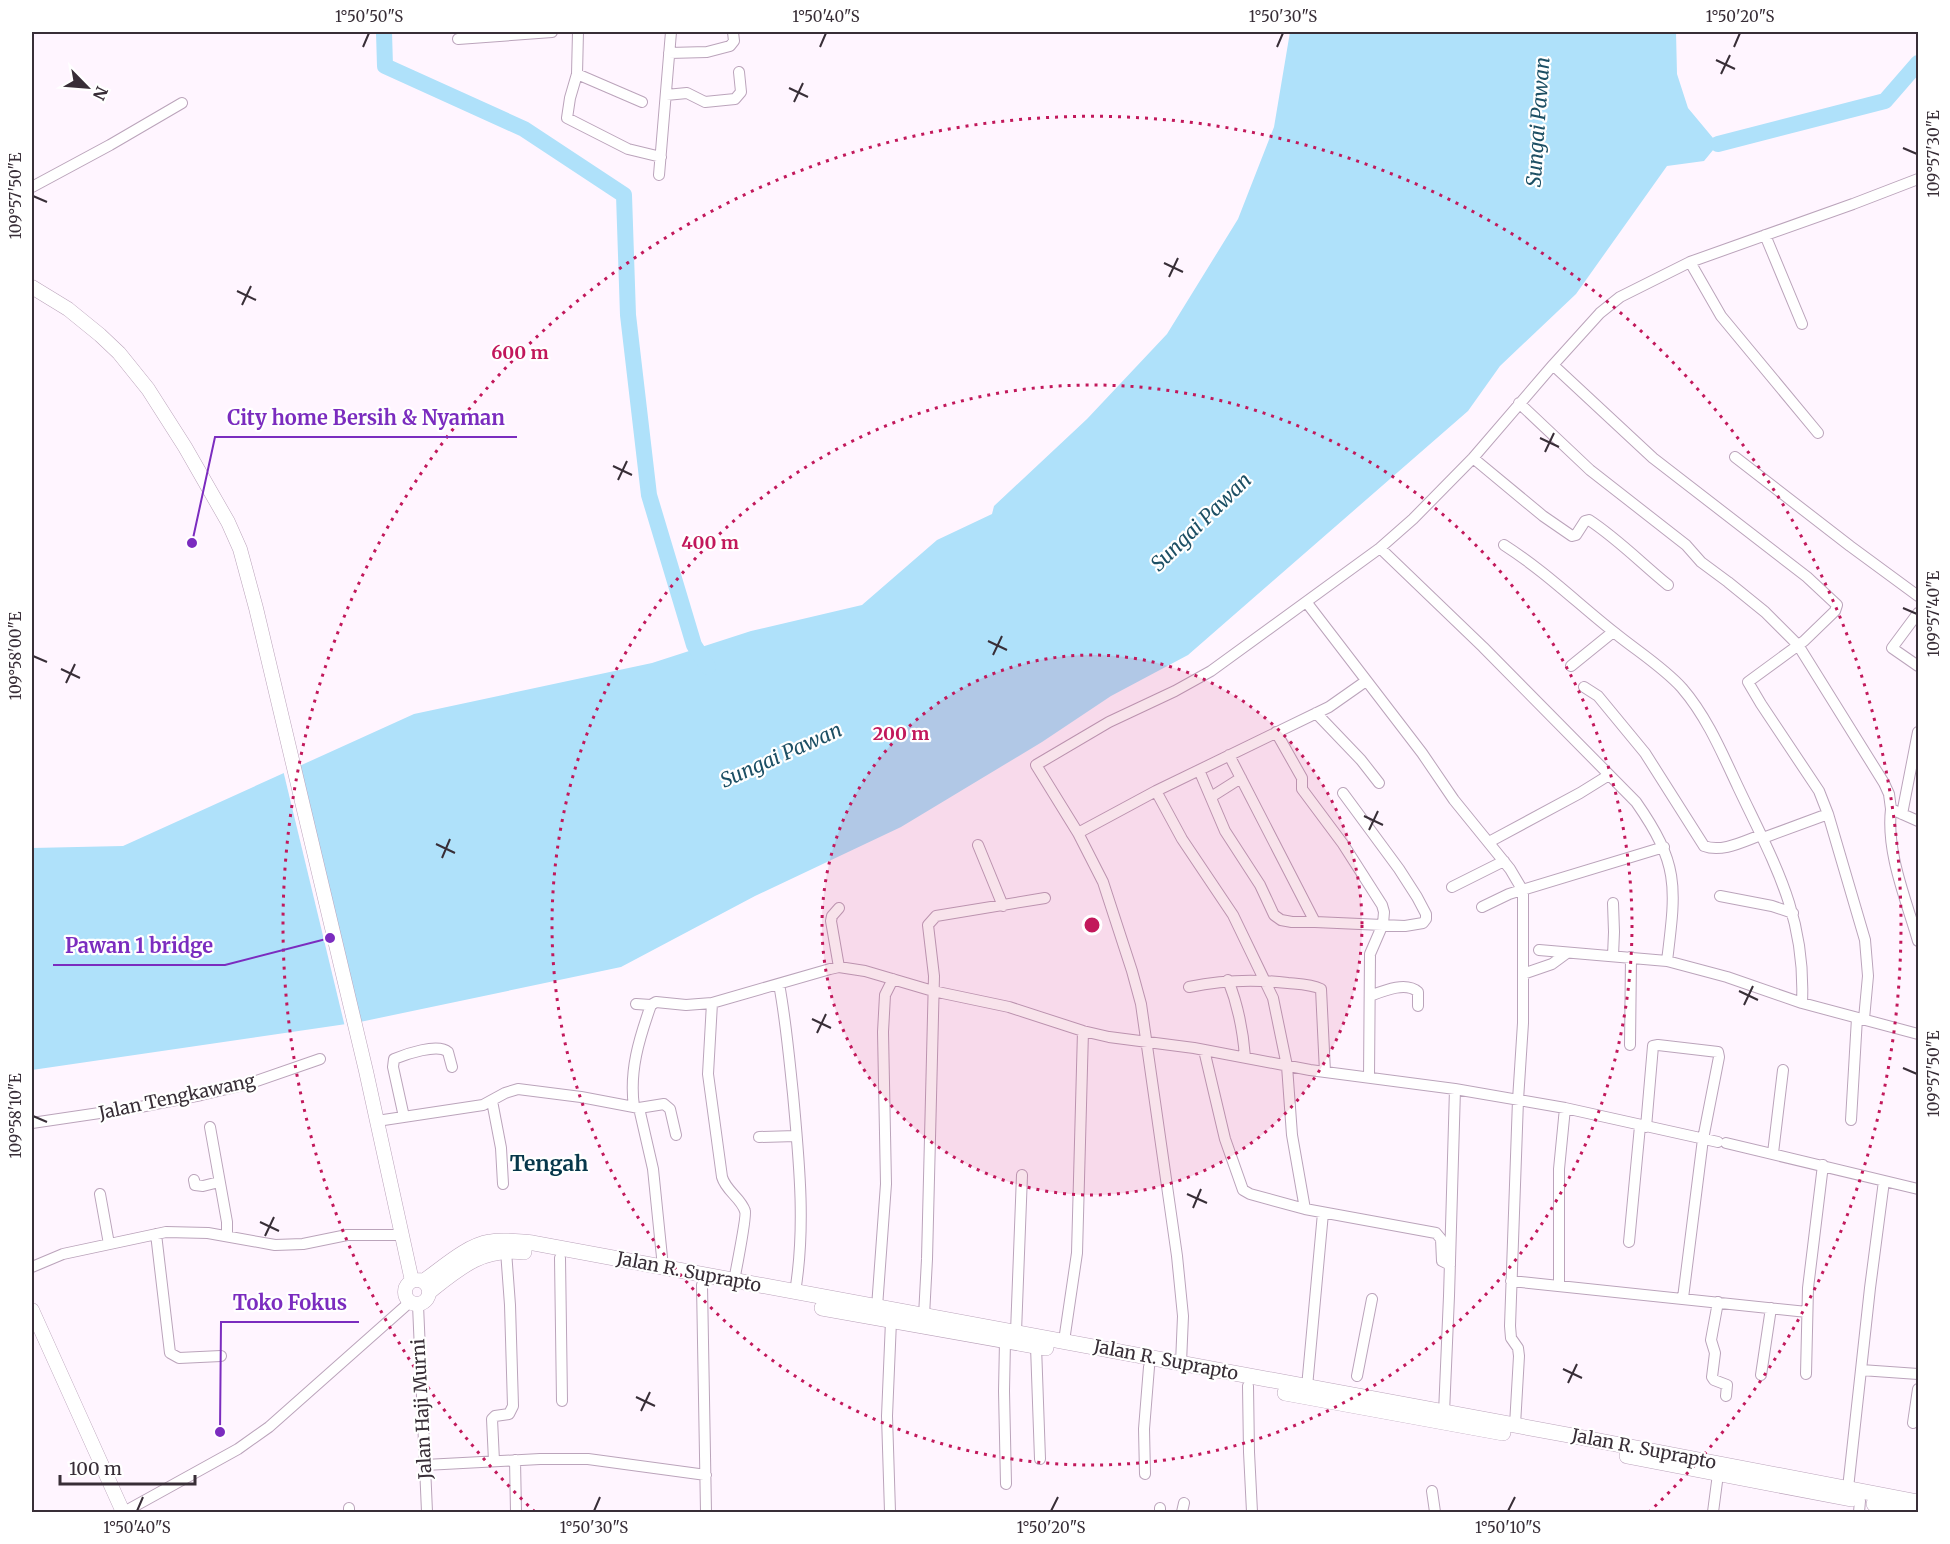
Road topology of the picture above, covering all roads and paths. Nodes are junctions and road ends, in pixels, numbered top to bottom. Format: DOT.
graph roads {
  1 [pos="552,32"];
  2 [pos="578,32"];
  3 [pos="671,32"];
  4 [pos="733,32"];
  5 [pos="458,39"];
  6 [pos="669,53"];
  7 [pos="739,72"];
  8 [pos="577,74"];
  9 [pos="666,95"];
  10 [pos="642,102"];
  11 [pos="182,104"];
  12 [pos="661,157"];
  13 [pos="659,175"];
  14 [pos="1918,179"];
  15 [pos="32,187"];
  16 [pos="1765,235"];
  17 [pos="1690,262"];
  18 [pos="32,287"];
  19 [pos="1802,324"];
  20 [pos="1552,365"];
  21 [pos="1519,403"];
  22 [pos="1818,433"];
  23 [pos="1735,456"];
  24 [pos="1473,458"];
  25 [pos="1504,545"];
  26 [pos="1380,548"];
  27 [pos="1668,585"];
  28 [pos="1918,596"];
  29 [pos="1307,603"];
  30 [pos="1918,613"];
  31 [pos="1613,632"];
  32 [pos="1798,645"];
  33 [pos="1571,666"];
  34 [pos="1918,666"];
  35 [pos="1366,681"];
  36 [pos="1584,687"];
  37 [pos="1316,713"];
  38 [pos="1276,732"];
  39 [pos="1918,732"];
  40 [pos="1229,755"];
  41 [pos="1199,770"];
  42 [pos="1609,775"];
  43 [pos="1241,778"];
  44 [pos="1379,783"];
  45 [pos="1156,791"];
  46 [pos="1343,793"];
  47 [pos="1211,797"];
  48 [pos="1891,809"];
  49 [pos="1828,814"];
  50 [pos="1902,814"];
  51 [pos="1918,821"];
  52 [pos="1078,833"];
  53 [pos="1762,836"];
  54 [pos="1489,842"];
  55 [pos="978,845"];
  56 [pos="1664,847"];
  57 [pos="1504,861"];
  58 [pos="1452,888"];
  59 [pos="1523,891"];
  60 [pos="1720,896"];
  61 [pos="1045,898"];
  62 [pos="1613,903"];
  63 [pos="1003,906"];
  64 [pos="839,908"];
  65 [pos="1482,908"];
  66 [pos="1793,913"];
  67 [pos="1315,922"];
  68 [pos="1383,924"];
  69 [pos="1918,941"];
  70 [pos="1531,950"];
  71 [pos="1567,953"];
  72 [pos="1612,956"];
  73 [pos="1631,957"];
  74 [pos="1667,961"];
  75 [pos="839,967"];
  76 [pos="1522,974"];
  77 [pos="892,979"];
  78 [pos="1228,980"];
  79 [pos="1265,980"];
  80 [pos="778,984"];
  81 [pos="1189,987"];
  82 [pos="933,991"];
  83 [pos="1370,996"];
  84 [pos="712,1003"];
  85 [pos="1802,1003"];
  86 [pos="636,1004"];
  87 [pos="651,1005"];
  88 [pos="1418,1006"];
  89 [pos="1861,1018"];
  90 [pos="1083,1031"];
  91 [pos="1918,1034"];
  92 [pos="1146,1041"];
  93 [pos="1630,1045"];
  94 [pos="1204,1050"];
  95 [pos="1245,1058"];
  96 [pos="320,1059"];
  97 [pos="1287,1065"];
  98 [pos="452,1067"];
  99 [pos="1783,1070"];
  100 [pos="1325,1072"];
  101 [pos="1369,1078"];
  102 [pos="1455,1089"];
  103 [pos="1518,1100"];
  104 [pos="492,1101"];
  105 [pos="636,1107"];
  106 [pos="1565,1108"];
  107 [pos="404,1117"];
  108 [pos="1851,1120"];
  109 [pos="377,1121"];
  110 [pos="32,1123"];
  111 [pos="1643,1126"];
  112 [pos="210,1127"];
  113 [pos="676,1135"];
  114 [pos="796,1136"];
  115 [pos="759,1137"];
  116 [pos="1703,1139"];
  117 [pos="1773,1153"];
  118 [pos="1823,1165"];
  119 [pos="1022,1175"];
  120 [pos="194,1180"];
  121 [pos="1884,1181"];
  122 [pos="219,1182"];
  123 [pos="503,1184"];
  124 [pos="1918,1189"];
  125 [pos="100,1194"];
  126 [pos="1305,1209"];
  127 [pos="1323,1213"];
  128 [pos="156,1234"];
  129 [pos="402,1235"];
  130 [pos="227,1236"];
  131 [pos="1629,1242"];
  132 [pos="109,1244"];
  133 [pos="506,1251"];
  134 [pos="560,1258"];
  135 [pos="1450,1265"];
  136 [pos="32,1267"];
  137 [pos="663,1268"];
  138 [pos="734,1281"];
  139 [pos="1511,1281"];
  140 [pos="422,1285"];
  141 [pos="702,1285"];
  142 [pos="1560,1285"];
  143 [pos="795,1292"];
  144 [pos="779,1294"];
  145 [pos="1683,1298"];
  146 [pos="1372,1299"];
  147 [pos="1718,1302"];
  148 [pos="414,1303"];
  149 [pos="877,1307"];
  150 [pos="1771,1308"];
  151 [pos="32,1310"];
  152 [pos="1807,1312"];
  153 [pos="924,1316"];
  154 [pos="891,1321"];
  155 [pos="1003,1335"];
  156 [pos="1064,1341"];
  157 [pos="1036,1347"];
  158 [pos="221,1356"];
  159 [pos="1181,1363"];
  160 [pos="1149,1367"];
  161 [pos="1861,1370"];
  162 [pos="1806,1374"];
  163 [pos="1918,1374"];
  164 [pos="1761,1375"];
  165 [pos="1356,1385"];
  166 [pos="1248,1386"];
  167 [pos="1307,1387"];
  168 [pos="1918,1389"];
  169 [pos="1328,1396"];
  170 [pos="1726,1396"];
  171 [pos="562,1401"];
  172 [pos="1444,1413"];
  173 [pos="1913,1423"];
  174 [pos="1515,1425"];
  175 [pos="1040,1459"];
  176 [pos="515,1460"];
  177 [pos="494,1461"];
  178 [pos="425,1465"];
  179 [pos="1740,1472"];
  180 [pos="1145,1474"];
  181 [pos="1718,1474"];
  182 [pos="706,1475"];
  183 [pos="1006,1484"];
  184 [pos="1848,1488"];
  185 [pos="1432,1491"];
  186 [pos="1918,1502"];
  187 [pos="1859,1507"];
  188 [pos="124,1512"];
  189 [pos="427,1512"];
  190 [pos="516,1512"];
  191 [pos="706,1512"];
  192 [pos="890,1512"];
  193 [pos="1252,1512"];
  194 [pos="1436,1512"];
  195 [pos="1713,1512"];
  196 [pos="1918,1512"];
  1 -- 5 [label="street"];
  2 -- 8 [label="street"];
  3 -- 6 [label="street"];
  4 -- 6 [label="street"];
  6 -- 9 [label="street"];
  7 -- 9 [label="street"];
  8 -- 10 [label="street"];
  8 -- 12 [label="street"];
  9 -- 12 [label="street"];
  11 -- 15 [label="street"];
  12 -- 13 [label="street"];
  14 -- 16 [label="street"];
  16 -- 17 [label="street"];
  16 -- 19 [label="street"];
  17 -- 20 [label="street"];
  17 -- 22 [label="street"];
  18 -- 109 [label="main road"];
  20 -- 21 [label="street"];
  20 -- 32 [label="street"];
  21 -- 24 [label="street"];
  21 -- 32 [label="street"];
  23 -- 28 [label="street"];
  24 -- 26 [label="street"];
  24 -- 27 [label="street"];
  25 -- 31 [label="street"];
  26 -- 29 [label="street"];
  26 -- 42 [label="street"];
  29 -- 35 [label="street"];
  29 -- 52 [label="street"];
  30 -- 34 [label="street"];
  31 -- 33 [label="street"];
  31 -- 53 [label="street"];
  32 -- 48 [label="street"];
  32 -- 49 [label="street"];
  35 -- 37 [label="street"];
  35 -- 54 [label="street"];
  36 -- 53 [label="street"];
  37 -- 38 [label="street"];
  37 -- 44 [label="street"];
  38 -- 40 [label="street"];
  38 -- 68 [label="street"];
  39 -- 50 [label="street"];
  40 -- 41 [label="street"];
  40 -- 43 [label="street"];
  41 -- 45 [label="street"];
  41 -- 47 [label="street"];
  42 -- 54 [label="street"];
  42 -- 56 [label="street"];
  43 -- 47 [label="street"];
  43 -- 67 [label="street"];
  45 -- 52 [label="street"];
  45 -- 79 [label="street"];
  46 -- 68 [label="street"];
  47 -- 67 [label="street"];
  48 -- 50 [label="street"];
  48 -- 69 [label="street"];
  49 -- 53 [label="street"];
  49 -- 89 [label="street"];
  50 -- 51 [label="street"];
  52 -- 92 [label="street"];
  53 -- 66 [label="street"];
  54 -- 57 [label="street"];
  55 -- 63 [label="street"];
  56 -- 59 [label="street"];
  56 -- 74 [label="street"];
  57 -- 58 [label="street"];
  57 -- 59 [label="street"];
  59 -- 65 [label="street"];
  59 -- 70 [label="street"];
  60 -- 66 [label="street"];
  61 -- 63 [label="street"];
  62 -- 72 [label="street"];
  63 -- 82 [label="street"];
  64 -- 75 [label="street"];
  66 -- 85 [label="street"];
  67 -- 68 [label="street"];
  68 -- 83 [label="street"];
  70 -- 71 [label="street"];
  70 -- 76 [label="street"];
  71 -- 72 [label="street"];
  71 -- 76 [label="street"];
  72 -- 73 [label="street"];
  73 -- 74 [label="street"];
  73 -- 93 [label="street"];
  74 -- 85 [label="street"];
  75 -- 77 [label="street"];
  75 -- 80 [label="street"];
  76 -- 103 [label="street"];
  77 -- 82 [label="street"];
  77 -- 149 [label="street"];
  78 -- 79 [label="street"];
  78 -- 81 [label="street"];
  78 -- 95 [label="street"];
  79 -- 97 [label="street"];
  79 -- 100 [label="street"];
  80 -- 84 [label="street"];
  80 -- 114 [label="street"];
  82 -- 90 [label="street"];
  82 -- 153 [label="street"];
  83 -- 88 [label="street"];
  83 -- 101 [label="street"];
  84 -- 87 [label="street"];
  84 -- 138 [label="street"];
  85 -- 89 [label="street"];
  86 -- 87 [label="street"];
  87 -- 105 [label="street"];
  89 -- 91 [label="street"];
  89 -- 108 [label="street"];
  90 -- 92 [label="street"];
  90 -- 156 [label="street"];
  92 -- 94 [label="street"];
  92 -- 159 [label="street"];
  94 -- 95 [label="street"];
  94 -- 126 [label="street"];
  95 -- 97 [label="street"];
  96 -- 110 [label="street, Jalan Tengkawang"];
  97 -- 100 [label="street"];
  97 -- 126 [label="street"];
  98 -- 107 [label="street"];
  99 -- 117 [label="street"];
  100 -- 101 [label="street"];
  101 -- 102 [label="street"];
  102 -- 103 [label="street"];
  102 -- 135 [label="street"];
  103 -- 106 [label="street"];
  103 -- 139 [label="street"];
  104 -- 105 [label="street"];
  104 -- 107 [label="street"];
  104 -- 123 [label="street"];
  105 -- 113 [label="street"];
  105 -- 137 [label="street"];
  106 -- 111 [label="street"];
  106 -- 142 [label="street"];
  107 -- 109 [label="street"];
  109 -- 129 [label="main road"];
  111 -- 116 [label="street"];
  111 -- 116 [label="street"];
  111 -- 131 [label="street"];
  112 -- 122 [label="street"];
  114 -- 115 [label="street"];
  114 -- 143 [label="street"];
  116 -- 117 [label="street"];
  116 -- 145 [label="street"];
  117 -- 118 [label="street"];
  118 -- 121 [label="street"];
  118 -- 152 [label="street"];
  119 -- 155 [label="street"];
  120 -- 122 [label="street"];
  121 -- 124 [label="street"];
  121 -- 161 [label="street"];
  122 -- 130 [label="street"];
  125 -- 132 [label="street"];
  126 -- 127 [label="street"];
  127 -- 135 [label="street"];
  127 -- 167 [label="street"];
  128 -- 130 [label="street"];
  128 -- 132 [label="street"];
  128 -- 158 [label="street"];
  129 -- 130 [label="street"];
  129 -- 140 [label="main road"];
  132 -- 136 [label="street"];
  133 -- 134 [label="highway, Jalan R. Suprapto"];
  133 -- 140 [label="highway, Jalan R. Suprapto"];
  133 -- 177 [label="street"];
  134 -- 141 [label="highway, Jalan R. Suprapto"];
  134 -- 171 [label="street"];
  135 -- 172 [label="street"];
  137 -- 138 [label="highway, Jalan R. Suprapto"];
  137 -- 140 [label="highway, Jalan R. Suprapto"];
  138 -- 144 [label="highway, Jalan R. Suprapto"];
  139 -- 142 [label="street"];
  139 -- 174 [label="street"];
  140 -- 148 [label="main road"];
  140 -- 148 [label="main road"];
  141 -- 144 [label="highway, Jalan R. Suprapto"];
  141 -- 182 [label="street"];
  142 -- 145 [label="street"];
  143 -- 144 [label="highway, Jalan R. Suprapto"];
  143 -- 149 [label="highway, Jalan R. Suprapto"];
  144 -- 154 [label="highway, Jalan R. Suprapto"];
  145 -- 147 [label="street"];
  146 -- 165 [label="street"];
  147 -- 150 [label="street"];
  147 -- 170 [label="street"];
  148 -- 178 [label="street, Jalan Haji Murni"];
  148 -- 188 [label="street"];
  149 -- 153 [label="highway, Jalan R. Suprapto"];
  150 -- 152 [label="street"];
  150 -- 164 [label="street"];
  151 -- 188 [label="main road"];
  152 -- 162 [label="street"];
  153 -- 155 [label="highway, Jalan R. Suprapto"];
  154 -- 155 [label="highway, Jalan R. Suprapto"];
  154 -- 192 [label="street"];
  155 -- 156 [label="highway, Jalan R. Suprapto"];
  155 -- 157 [label="highway, Jalan R. Suprapto"];
  155 -- 183 [label="street"];
  156 -- 159 [label="highway, Jalan R. Suprapto"];
  157 -- 160 [label="highway, Jalan R. Suprapto"];
  157 -- 175 [label="street"];
  159 -- 167 [label="highway, Jalan R. Suprapto"];
  160 -- 166 [label="highway, Jalan R. Suprapto"];
  160 -- 180 [label="street"];
  161 -- 163 [label="street"];
  161 -- 184 [label="street"];
  165 -- 169 [label="highway, Jalan R. Suprapto"];
  165 -- 172 [label="highway, Jalan R. Suprapto"];
  166 -- 169 [label="highway, Jalan R. Suprapto"];
  166 -- 193 [label="street"];
  167 -- 169 [label="highway, Jalan R. Suprapto"];
  168 -- 173 [label="street"];
  169 -- 181 [label="highway, Jalan R. Suprapto"];
  172 -- 174 [label="highway, Jalan R. Suprapto"];
  174 -- 179 [label="highway, Jalan R. Suprapto"];
  176 -- 177 [label="street"];
  176 -- 182 [label="street"];
  176 -- 190 [label="street"];
  177 -- 178 [label="street"];
  178 -- 189 [label="street, Jalan Haji Murni"];
  179 -- 181 [label="highway, Jalan R. Suprapto"];
  179 -- 184 [label="highway, Jalan R. Suprapto"];
  179 -- 187 [label="highway, Jalan R. Suprapto"];
  181 -- 195 [label="street"];
  182 -- 191 [label="street"];
  184 -- 186 [label="highway, Jalan R. Suprapto"];
  185 -- 194 [label="street"];
  187 -- 196 [label="highway, Jalan R. Suprapto"];
}
